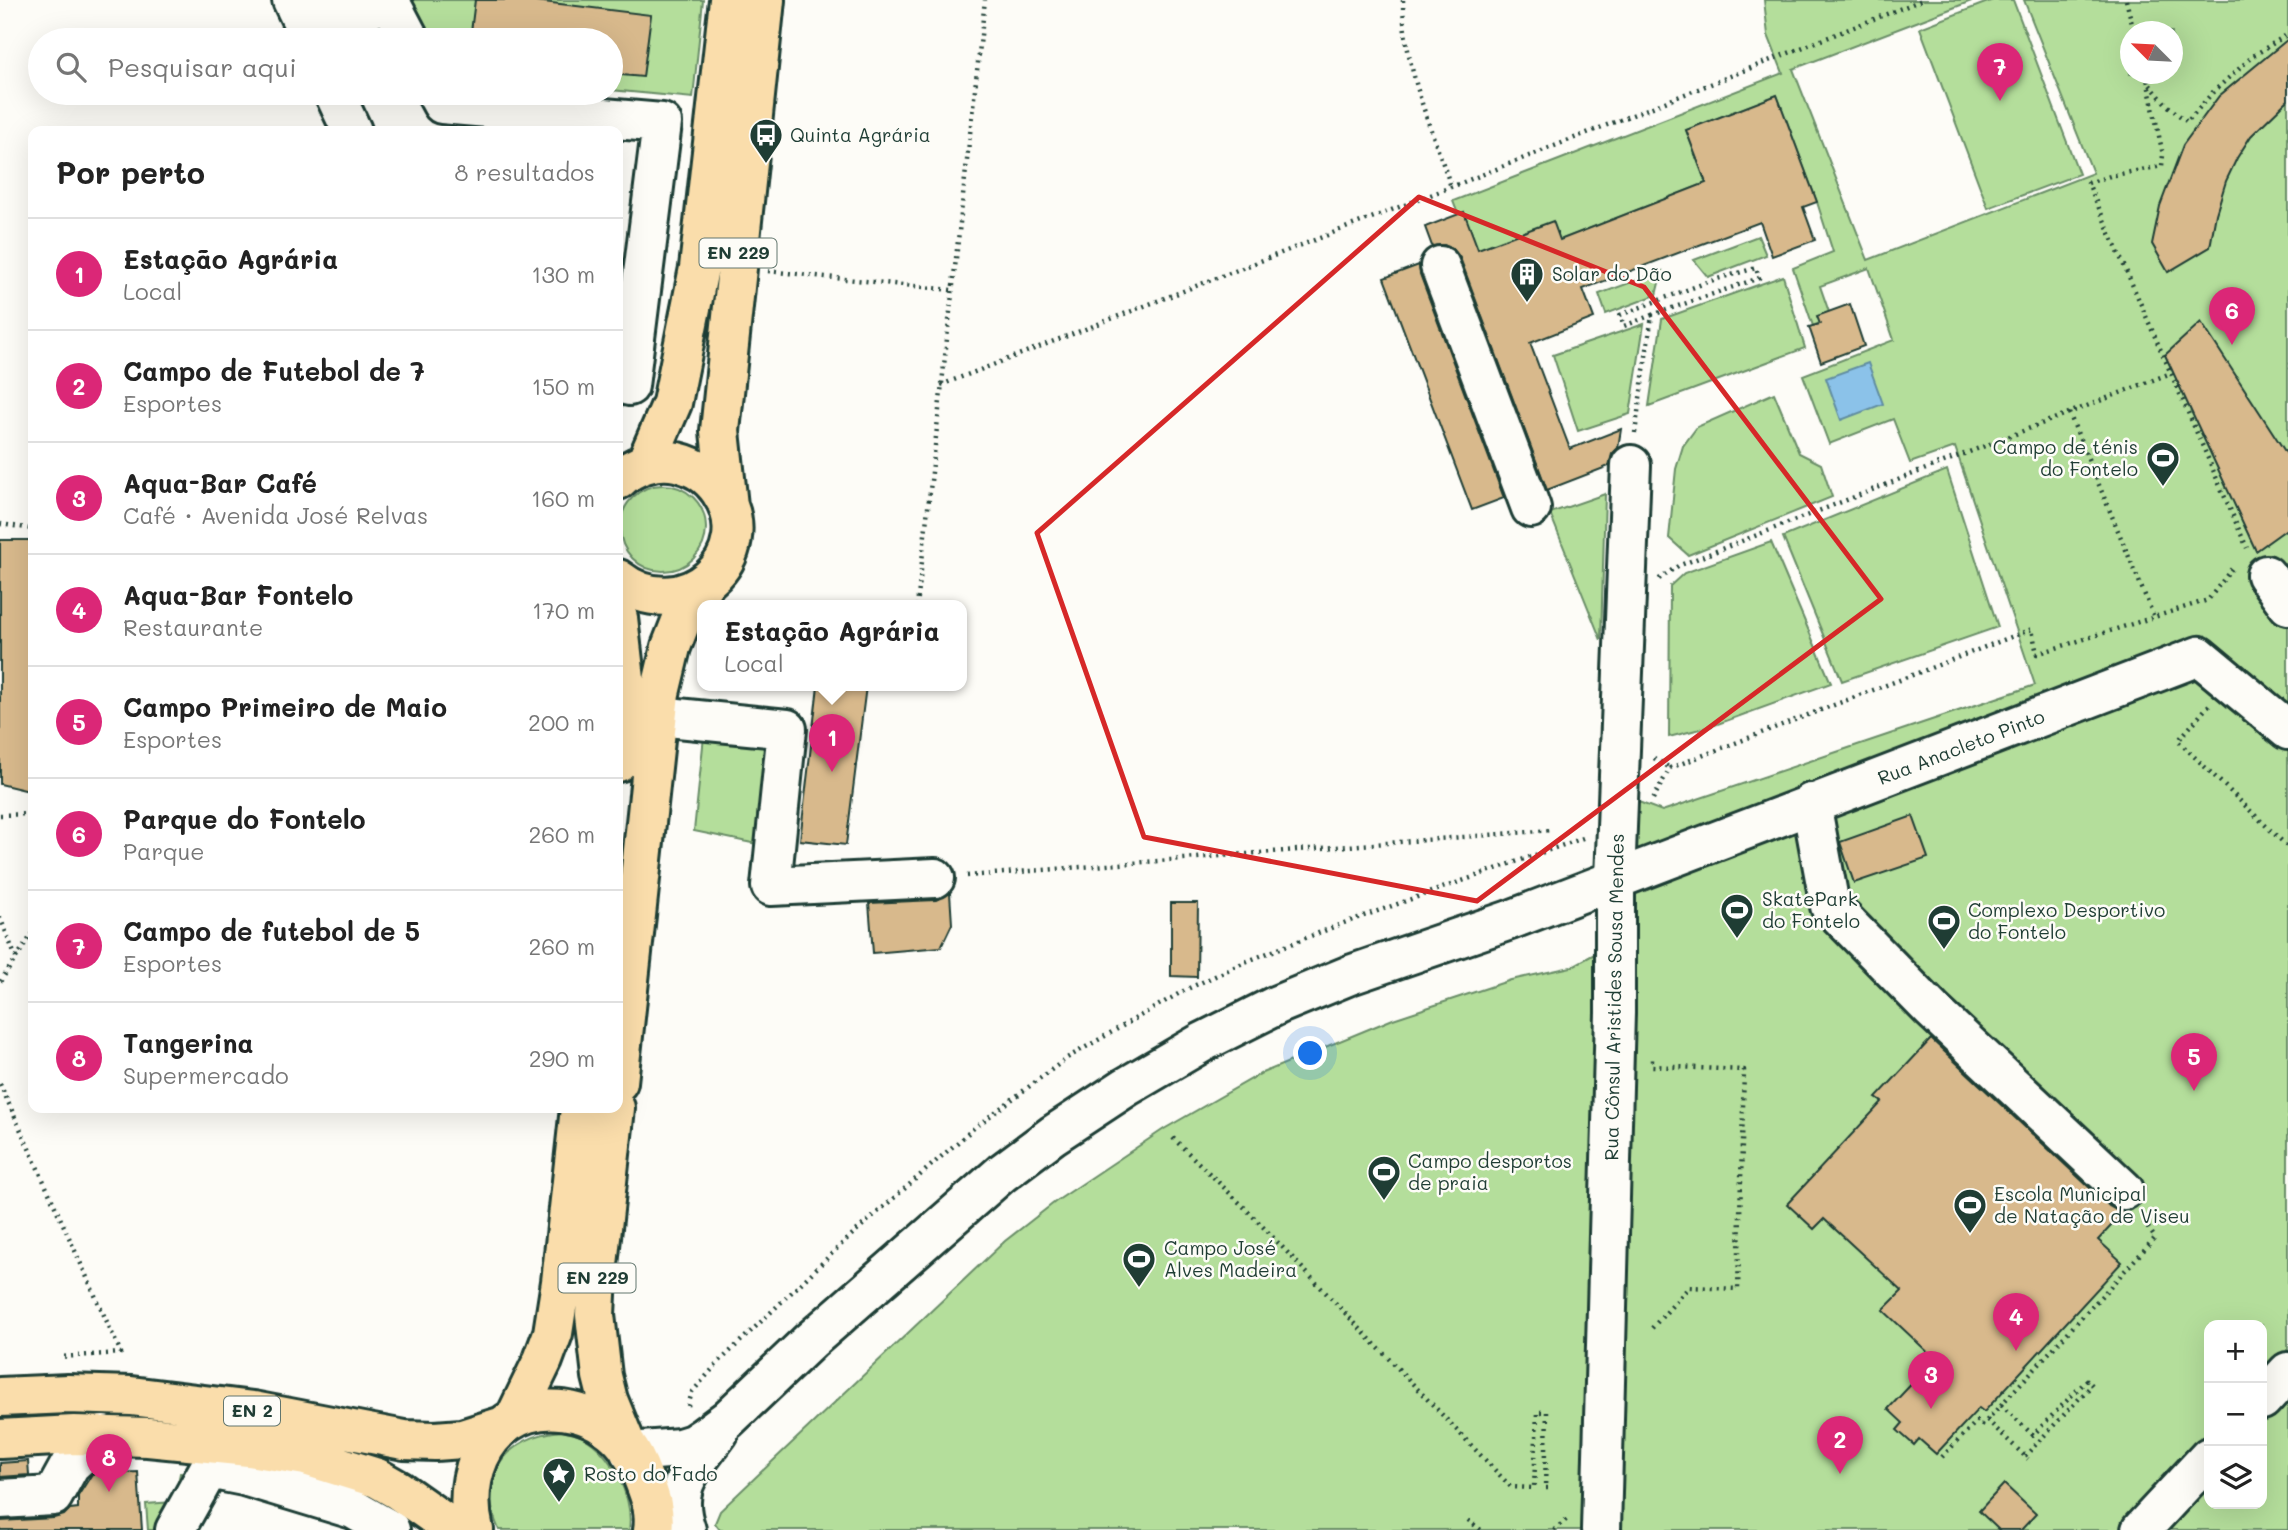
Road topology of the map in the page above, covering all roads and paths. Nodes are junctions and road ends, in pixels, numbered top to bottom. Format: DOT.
graph roads {
  1 [pos="292,0"];
  2 [pos="307,0"];
  3 [pos="388,0"];
  4 [pos="729,0"];
  5 [pos="765,0"];
  6 [pos="985,0"];
  7 [pos="1403,0"];
  8 [pos="1922,0"];
  9 [pos="2126,0"];
  10 [pos="2131,21"];
  11 [pos="305,28"];
  12 [pos="367,28"];
  13 [pos="403,28"];
  14 [pos="2288,34"];
  15 [pos="2150,85"];
  16 [pos="454,105"];
  17 [pos="1451,187"];
  18 [pos="632,255"];
  19 [pos="1440,266"];
  20 [pos="765,270"];
  21 [pos="952,290"];
  22 [pos="629,301"];
  23 [pos="1652,315"];
  24 [pos="2171,373"];
  25 [pos="941,385"];
  26 [pos="629,386"];
  27 [pos="2069,413"];
  28 [pos="1631,465"];
  29 [pos="627,473"];
  30 [pos="728,506"];
  31 [pos="1531,508"];
  32 [pos="0,524"];
  33 [pos="28,528"];
  34 [pos="2266,575"];
  35 [pos="1657,580"];
  36 [pos="706,582"];
  37 [pos="623,583"];
  38 [pos="918,600"];
  39 [pos="2288,605"];
  40 [pos="2154,617"];
  41 [pos="623,662"];
  42 [pos="2230,681"];
  43 [pos="623,716"];
  44 [pos="657,716"];
  45 [pos="2288,730"];
  46 [pos="1654,745"];
  47 [pos="1670,768"];
  48 [pos="1811,803"];
  49 [pos="1649,806"];
  50 [pos="0,814"];
  51 [pos="28,814"];
  52 [pos="1552,830"];
  53 [pos="2288,847"];
  54 [pos="935,878"];
  55 [pos="1615,879"];
  56 [pos="0,917"];
  57 [pos="28,940"];
  58 [pos="16,958"];
  59 [pos="0,982"];
  60 [pos="623,1035"];
  61 [pos="1652,1058"];
  62 [pos="0,1084"];
  63 [pos="579,1113"];
  64 [pos="614,1113"];
  65 [pos="1173,1138"];
  66 [pos="2124,1189"];
  67 [pos="1652,1328"];
  68 [pos="121,1353"];
  69 [pos="2288,1372"];
  70 [pos="2267,1395"];
  71 [pos="0,1397"];
  72 [pos="2001,1405"];
  73 [pos="728,1419"];
  74 [pos="1987,1420"];
  75 [pos="508,1422"];
  76 [pos="103,1435"];
  77 [pos="0,1439"];
  78 [pos="632,1455"];
  79 [pos="1942,1457"];
  80 [pos="2204,1462"];
  81 [pos="1550,1488"];
  82 [pos="0,1499"];
  83 [pos="1468,1520"];
  84 [pos="669,1525"];
  85 [pos="176,1530"];
  86 [pos="390,1530"];
  87 [pos="454,1530"];
  88 [pos="474,1530"];
  89 [pos="1481,1530"];
  90 [pos="1601,1530"];
  91 [pos="2141,1530"];
  1 -- 11 [label="street"];
  2 -- 3 [label="street"];
  3 -- 12 [label="street"];
  3 -- 13 [label="street"];
  4 -- 29 [label="main road, EN 229"];
  5 -- 30 [label="main road, EN 229"];
  6 -- 21 [label="path"];
  7 -- 17 [label="path"];
  8 -- 17 [label="path"];
  9 -- 10 [label="path"];
  14 -- 15 [label="path"];
  15 -- 24 [label="path"];
  16 -- 18 [label="street"];
  17 -- 25 [label="path"];
  18 -- 22 [label="street"];
  19 -- 31 [label="street"];
  20 -- 21 [label="path"];
  21 -- 25 [label="path"];
  22 -- 26 [label="street"];
  23 -- 23 [label="path"];
  23 -- 28 [label="path"];
  24 -- 27 [label="path"];
  24 -- 40 [label="path"];
  25 -- 38 [label="path"];
  27 -- 35 [label="path"];
  27 -- 40 [label="path"];
  28 -- 55 [label="street, Rua Cônsul Aristides Sousa Mendes"];
  29 -- 30 [label="main road, EN 229"];
  30 -- 36 [label="main road, EN 229"];
  32 -- 33 [label="path"];
  34 -- 39 [label="street"];
  36 -- 37 [label="main road, EN 229"];
  36 -- 44 [label="main road, EN 229"];
  40 -- 47 [label="path"];
  41 -- 43 [label="main road"];
  42 -- 45 [label="street, Rua Anacleto Pinto"];
  42 -- 48 [label="street, Rua Anacleto Pinto"];
  42 -- 53 [label="path"];
  44 -- 54 [label="street"];
  44 -- 60 [label="main road, EN 229"];
  46 -- 47 [label="path"];
  47 -- 49 [label="path"];
  48 -- 55 [label="street, Rua Anacleto Pinto"];
  48 -- 66 [label="street"];
  50 -- 51 [label="path"];
  52 -- 54 [label="path"];
  55 -- 73 [label="street, Rua Anacleto Pinto"];
  55 -- 90 [label="street, Rua Cônsul Aristides Sousa Mendes"];
  56 -- 58 [label="path"];
  57 -- 58 [label="path"];
  58 -- 59 [label="path"];
  61 -- 67 [label="path"];
  62 -- 68 [label="path"];
  63 -- 75 [label="main road, EN 229"];
  64 -- 78 [label="main road, EN 229"];
  65 -- 81 [label="path"];
  66 -- 72 [label="path"];
  69 -- 70 [label="street"];
  71 -- 75 [label="main road, EN 2"];
  72 -- 74 [label="path"];
  72 -- 74 [label="path"];
  73 -- 78 [label="street"];
  73 -- 84 [label="street, EN 2"];
  74 -- 79 [label="path"];
  75 -- 78 [label="main road, EN 2"];
  75 -- 88 [label="main road"];
  76 -- 77 [label="main road, EN 2"];
  76 -- 82 [label="street"];
  76 -- 87 [label="main road, EN 2"];
  78 -- 84 [label="main road, EN 2"];
  80 -- 91 [label="street"];
  83 -- 89 [label="path"];
  85 -- 86 [label="street"];
}
